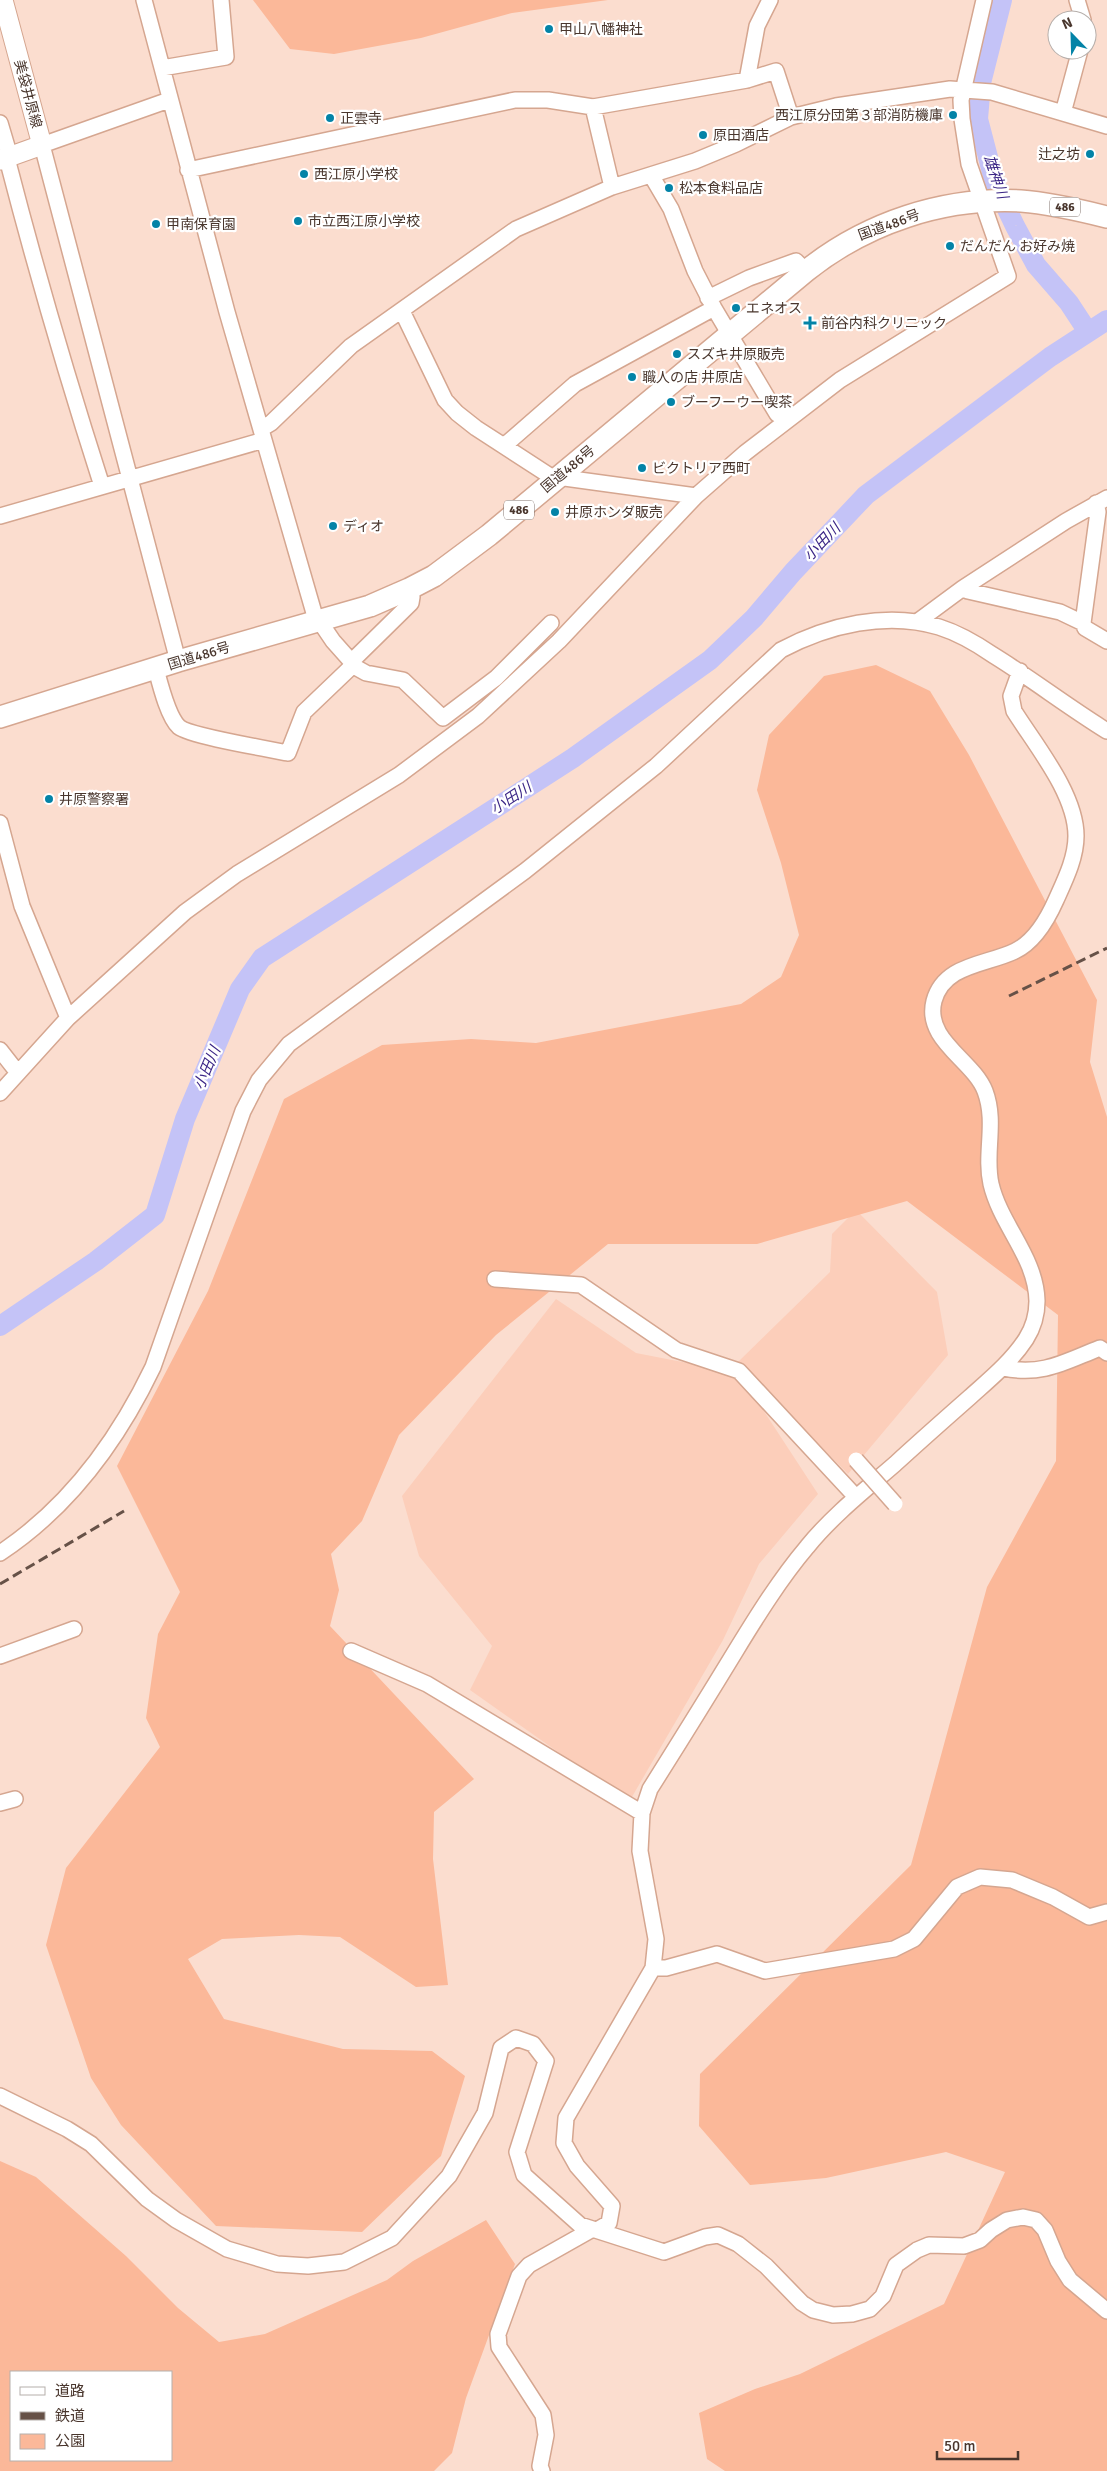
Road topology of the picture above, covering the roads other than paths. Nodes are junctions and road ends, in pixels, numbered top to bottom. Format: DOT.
graph roads {
  1 [pos="3,0"];
  2 [pos="144,0"];
  3 [pos="221,0"];
  4 [pos="770,0"];
  5 [pos="984,0"];
  6 [pos="1077,60"];
  7 [pos="162,68"];
  8 [pos="747,80"];
  9 [pos="965,90"];
  10 [pos="169,100"];
  11 [pos="593,107"];
  12 [pos="1063,113"];
  13 [pos="791,118"];
  14 [pos="0,123"];
  15 [pos="1107,126"];
  16 [pos="42,145"];
  17 [pos="4,159"];
  18 [pos="188,170"];
  19 [pos="651,175"];
  20 [pos="612,187"];
  21 [pos="984,202"];
  22 [pos="1107,217"];
  23 [pos="806,271"];
  24 [pos="711,303"];
  25 [pos="402,311"];
  26 [pos="730,334"];
  27 [pos="794,414"];
  28 [pos="263,434"];
  29 [pos="505,445"];
  30 [pos="557,477"];
  31 [pos="129,478"];
  32 [pos="102,486"];
  33 [pos="696,496"];
  34 [pos="1102,501"];
  35 [pos="0,516"];
  36 [pos="963,588"];
  37 [pos="409,590"];
  38 [pos="321,621"];
  39 [pos="917,622"];
  40 [pos="551,623"];
  41 [pos="1083,623"];
  42 [pos="559,641"];
  43 [pos="1107,641"];
  44 [pos="525,648"];
  45 [pos="178,661"];
  46 [pos="352,664"];
  47 [pos="156,669"];
  48 [pos="1020,671"];
  49 [pos="478,716"];
  50 [pos="0,717"];
  51 [pos="445,721"];
  52 [pos="1107,731"];
  53 [pos="430,752"];
  54 [pos="0,823"];
  55 [pos="68,1018"];
  56 [pos="0,1050"];
  57 [pos="18,1072"];
  58 [pos="0,1092"];
  59 [pos="495,1279"];
  60 [pos="1107,1353"];
  61 [pos="1003,1368"];
  62 [pos="856,1460"];
  63 [pos="856,1497"];
  64 [pos="895,1504"];
  65 [pos="0,1553"];
  66 [pos="74,1629"];
  67 [pos="351,1651"];
  68 [pos="0,1656"];
  69 [pos="15,1799"];
  70 [pos="0,1803"];
  71 [pos="642,1812"];
  72 [pos="1107,1912"];
  73 [pos="653,1968"];
  74 [pos="0,2096"];
  75 [pos="612,2206"];
  76 [pos="594,2230"];
  77 [pos="623,2238"];
  78 [pos="1107,2311"];
  79 [pos="542,2471"];
  1 -- 16 [label="main road, 美袋井原線"];
  2 -- 7 [label="street"];
  3 -- 7 [label="street"];
  4 -- 8 [label="street"];
  5 -- 9 [label="street"];
  6 -- 12 [label="street"];
  7 -- 10 [label="street"];
  8 -- 11 [label="street"];
  8 -- 13 [label="street"];
  9 -- 12 [label="street"];
  9 -- 13 [label="street"];
  9 -- 21 [label="street"];
  10 -- 16 [label="street"];
  10 -- 18 [label="street"];
  11 -- 18 [label="street"];
  11 -- 20 [label="street"];
  12 -- 15 [label="street"];
  13 -- 19 [label="street"];
  14 -- 17 [label="street"];
  16 -- 17 [label="main road, 美袋井原線"];
  16 -- 31 [label="street"];
  17 -- 32 [label="street"];
  18 -- 28 [label="street"];
  19 -- 20 [label="street"];
  19 -- 24 [label="street"];
  20 -- 25 [label="street"];
  21 -- 22 [label="highway, 国道486号 / 486"];
  21 -- 23 [label="highway, 国道486号 / 486"];
  21 -- 27 [label="street"];
  23 -- 24 [label="street"];
  23 -- 26 [label="highway, 国道486号 / 486"];
  24 -- 26 [label="street"];
  24 -- 29 [label="street"];
  25 -- 28 [label="street"];
  25 -- 29 [label="street"];
  26 -- 27 [label="street"];
  26 -- 30 [label="highway, 国道486号 / 486"];
  27 -- 33 [label="street"];
  28 -- 31 [label="street"];
  28 -- 38 [label="street"];
  29 -- 30 [label="street"];
  30 -- 33 [label="street"];
  30 -- 37 [label="highway, 国道486号 / 486"];
  31 -- 32 [label="street"];
  31 -- 45 [label="street"];
  32 -- 35 [label="street"];
  33 -- 42 [label="street"];
  34 -- 36 [label="street"];
  34 -- 41 [label="street"];
  36 -- 39 [label="street"];
  36 -- 41 [label="street"];
  37 -- 38 [label="highway, 国道486号 / 486"];
  37 -- 46 [label="street"];
  38 -- 45 [label="highway, 国道486号 / 486"];
  38 -- 46 [label="street"];
  39 -- 48 [label="street"];
  39 -- 65 [label="street"];
  40 -- 44 [label="street"];
  41 -- 43 [label="street"];
  42 -- 44 [label="street"];
  42 -- 49 [label="street"];
  44 -- 51 [label="street"];
  45 -- 47 [label="highway, 国道486号 / 486"];
  46 -- 47 [label="street"];
  46 -- 51 [label="street"];
  47 -- 50 [label="highway, 国道486号 / 486"];
  48 -- 52 [label="street"];
  48 -- 61 [label="street"];
  49 -- 51 [label="street"];
  49 -- 53 [label="street"];
  51 -- 53 [label="street"];
  53 -- 55 [label="street"];
  54 -- 55 [label="street"];
  55 -- 57 [label="street"];
  56 -- 57 [label="street"];
  57 -- 58 [label="street"];
  59 -- 63 [label="street"];
  60 -- 61 [label="street"];
  61 -- 63 [label="street"];
  62 -- 64 [label="street, bridge"];
  63 -- 71 [label="street"];
  66 -- 68 [label="street"];
  67 -- 71 [label="street"];
  69 -- 70 [label="street"];
  71 -- 73 [label="street"];
  72 -- 73 [label="street"];
  73 -- 75 [label="street"];
  74 -- 76 [label="street"];
  75 -- 76 [label="street"];
  75 -- 77 [label="street"];
  76 -- 77 [label="street"];
  76 -- 79 [label="street"];
  77 -- 78 [label="street"];
}
